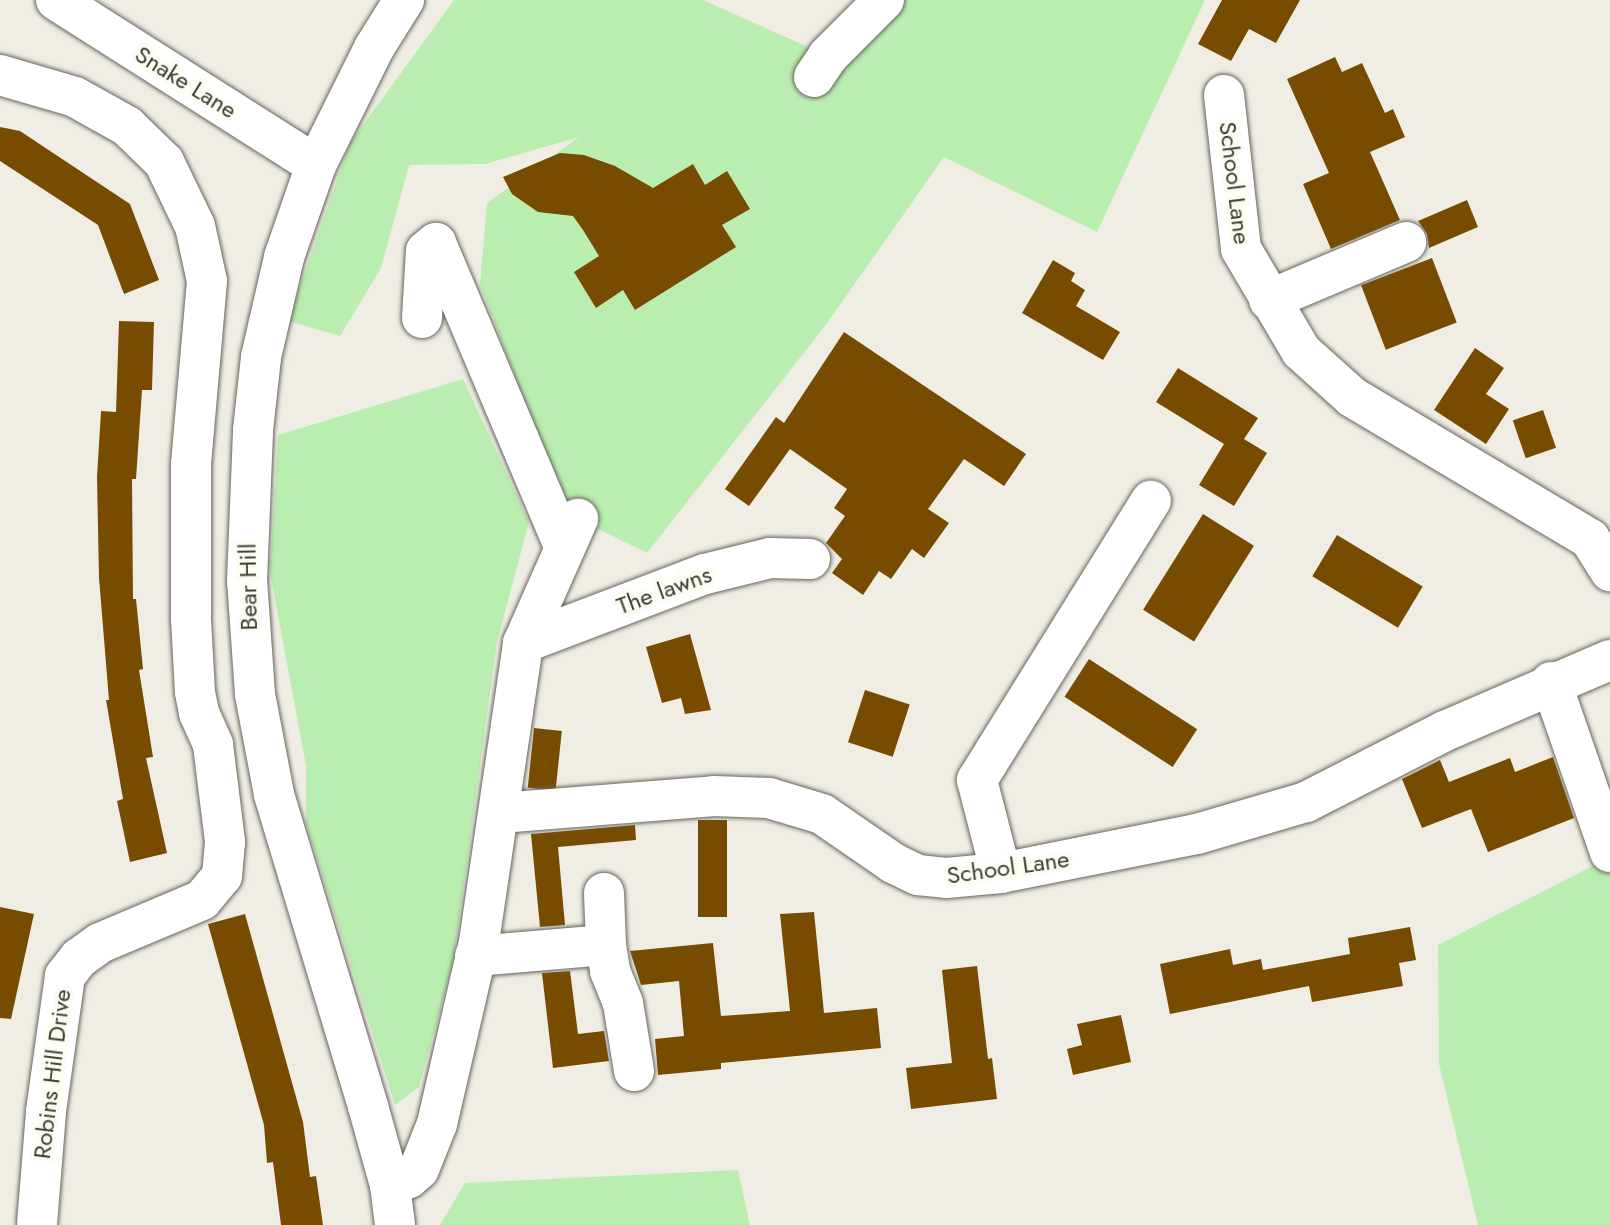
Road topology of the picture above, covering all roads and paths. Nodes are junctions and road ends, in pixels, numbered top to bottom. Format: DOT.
graph roads {
  1 [pos="56,0"];
  2 [pos="404,0"];
  3 [pos="884,0"];
  4 [pos="0,75"];
  5 [pos="814,77"];
  6 [pos="1224,95"];
  7 [pos="316,165"];
  8 [pos="1406,242"];
  9 [pos="1269,300"];
  10 [pos="422,318"];
  11 [pos="1151,501"];
  12 [pos="810,559"];
  13 [pos="1610,571"];
  14 [pos="523,643"];
  15 [pos="1610,660"];
  16 [pos="1551,682"];
  17 [pos="261,735"];
  18 [pos="213,745"];
  19 [pos="500,813"];
  20 [pos="1610,852"];
  21 [pos="1001,873"];
  22 [pos="604,893"];
  23 [pos="606,945"];
  24 [pos="475,956"];
  25 [pos="634,1071"];
  26 [pos="390,1185"];
  27 [pos="37,1223"];
  28 [pos="395,1225"];
  1 -- 7 [label="street, Snake Lane"];
  2 -- 7 [label="street, Bear Hill"];
  3 -- 5 [label="street"];
  4 -- 18 [label="street"];
  6 -- 9 [label="street, School Lane"];
  7 -- 17 [label="street, Bear Hill"];
  8 -- 9 [label="street"];
  9 -- 13 [label="street, School Lane"];
  10 -- 14 [label="street"];
  11 -- 21 [label="street"];
  12 -- 14 [label="street, The lawns"];
  14 -- 19 [label="street"];
  15 -- 16 [label="street, School Lane"];
  16 -- 20 [label="street"];
  16 -- 21 [label="street, School Lane"];
  17 -- 18 [label="street"];
  17 -- 26 [label="street, Bear Hill"];
  18 -- 27 [label="street, Robins Hill Drive"];
  19 -- 21 [label="street, School Lane"];
  19 -- 24 [label="street"];
  22 -- 23 [label="street"];
  23 -- 24 [label="street"];
  23 -- 25 [label="street"];
  24 -- 26 [label="street"];
  26 -- 28 [label="street, Bear Hill"];
}
